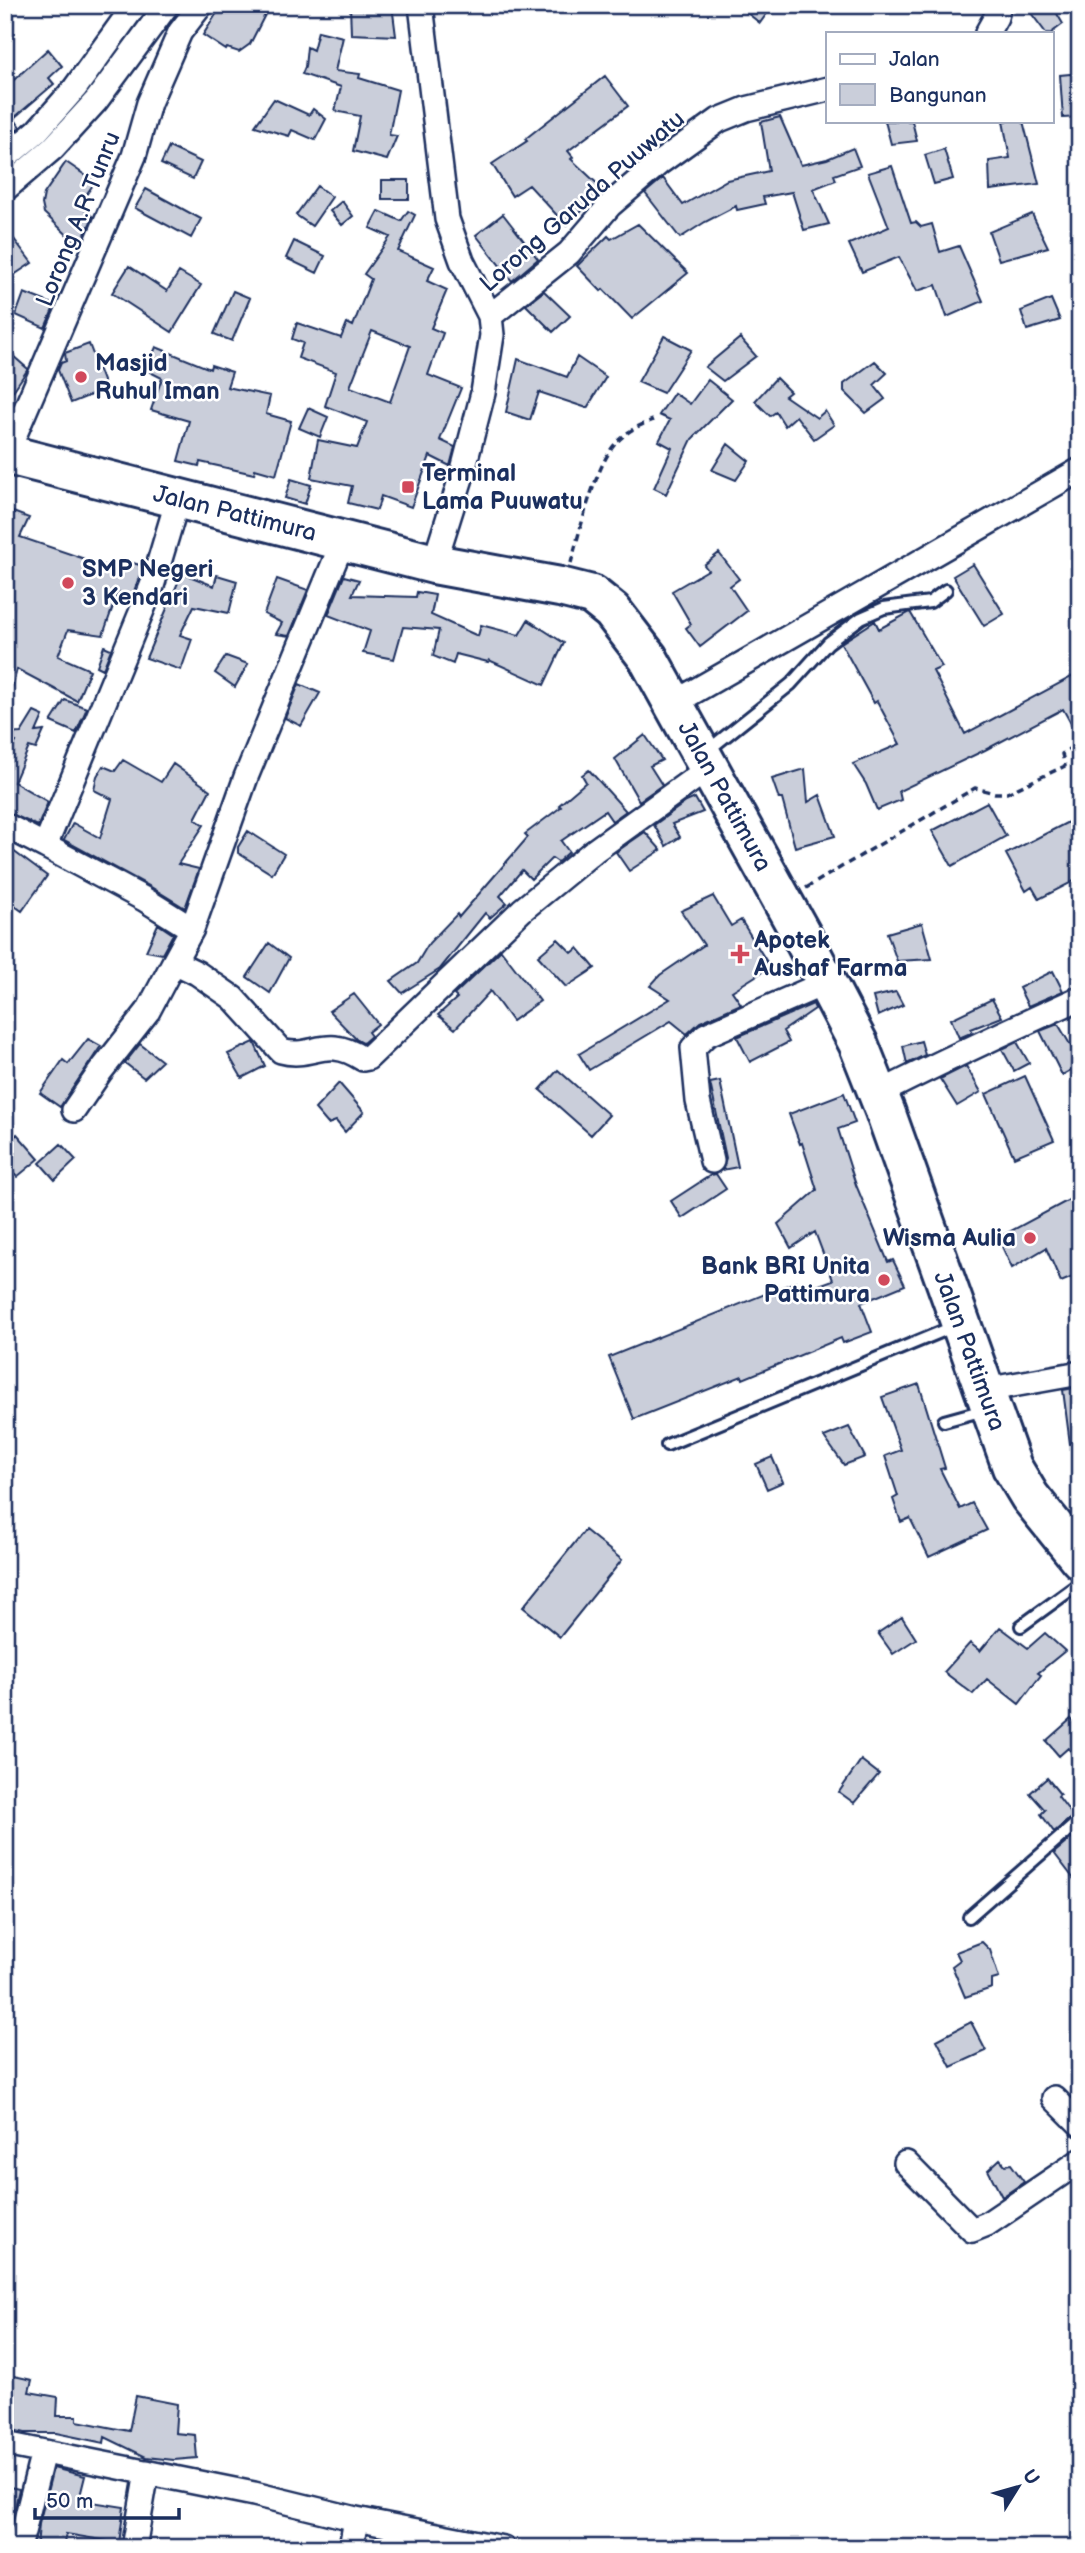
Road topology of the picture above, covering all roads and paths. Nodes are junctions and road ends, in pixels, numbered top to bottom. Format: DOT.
graph roads {
  1 [pos="135,5"];
  2 [pos="167,5"];
  3 [pos="201,5"];
  4 [pos="421,5"];
  5 [pos="999,5"];
  6 [pos="988,32"];
  7 [pos="826,89"];
  8 [pos="5,158"];
  9 [pos="5,189"];
  10 [pos="490,316"];
  11 [pos="653,420"];
  12 [pos="6,455"];
  13 [pos="1080,470"];
  14 [pos="178,499"];
  15 [pos="343,541"];
  16 [pos="434,564"];
  17 [pos="560,587"];
  18 [pos="946,590"];
  19 [pos="674,703"];
  20 [pos="1080,741"];
  21 [pos="706,761"];
  22 [pos="5,825"];
  23 [pos="45,846"];
  24 [pos="782,900"];
  25 [pos="192,929"];
  26 [pos="174,962"];
  27 [pos="825,983"];
  28 [pos="1080,998"];
  29 [pos="878,1094"];
  30 [pos="74,1110"];
  31 [pos="712,1161"];
  32 [pos="961,1324"];
  33 [pos="1080,1373"];
  34 [pos="988,1399"];
  35 [pos="944,1421"];
  36 [pos="667,1446"];
  37 [pos="1080,1559"];
  38 [pos="1080,1583"];
  39 [pos="1021,1626"];
  40 [pos="1080,1820"];
  41 [pos="969,1917"];
  42 [pos="1054,2098"];
  43 [pos="1080,2124"];
  44 [pos="1080,2161"];
  45 [pos="906,2162"];
  46 [pos="5,2444"];
  47 [pos="43,2452"];
  48 [pos="147,2472"];
  49 [pos="356,2519"];
  50 [pos="455,2543"];
  51 [pos="19,2548"];
  52 [pos="134,2548"];
  53 [pos="351,2548"];
  54 [pos="503,2548"];
  1 -- 8 [label="street"];
  2 -- 9 [label="street"];
  3 -- 12 [label="street, Lorong A.R Tunru"];
  4 -- 10 [label="street"];
  5 -- 6 [label="street"];
  7 -- 10 [label="street, Lorong Garuda Puuwatu"];
  10 -- 16 [label="street"];
  11 -- 17 [label="path"];
  12 -- 14 [label="highway, Jalan Pattimura"];
  13 -- 19 [label="street"];
  14 -- 15 [label="highway, Jalan Pattimura"];
  14 -- 23 [label="street"];
  15 -- 16 [label="highway, Jalan Pattimura"];
  15 -- 25 [label="street"];
  16 -- 17 [label="highway, Jalan Pattimura"];
  17 -- 19 [label="highway, Jalan Pattimura"];
  18 -- 21 [label="lane"];
  19 -- 21 [label="highway, Jalan Pattimura"];
  20 -- 24 [label="path"];
  21 -- 24 [label="highway, Jalan Pattimura"];
  21 -- 26 [label="street"];
  22 -- 23 [label="street"];
  23 -- 25 [label="street"];
  24 -- 27 [label="highway, Jalan Pattimura"];
  25 -- 26 [label="street"];
  26 -- 30 [label="street"];
  27 -- 29 [label="highway, Jalan Pattimura"];
  27 -- 31 [label="street"];
  28 -- 29 [label="street"];
  29 -- 32 [label="highway, Jalan Pattimura"];
  32 -- 34 [label="highway, Jalan Pattimura"];
  32 -- 36 [label="lane"];
  33 -- 34 [label="street"];
  34 -- 35 [label="lane"];
  34 -- 37 [label="highway, Jalan Pattimura"];
  38 -- 39 [label="lane"];
  40 -- 41 [label="lane"];
  42 -- 43 [label="street"];
  44 -- 45 [label="street"];
  46 -- 47 [label="street"];
  47 -- 48 [label="street"];
  47 -- 51 [label="street"];
  48 -- 49 [label="street"];
  48 -- 52 [label="street"];
  49 -- 50 [label="street"];
  49 -- 53 [label="street"];
  50 -- 54 [label="street"];
}
